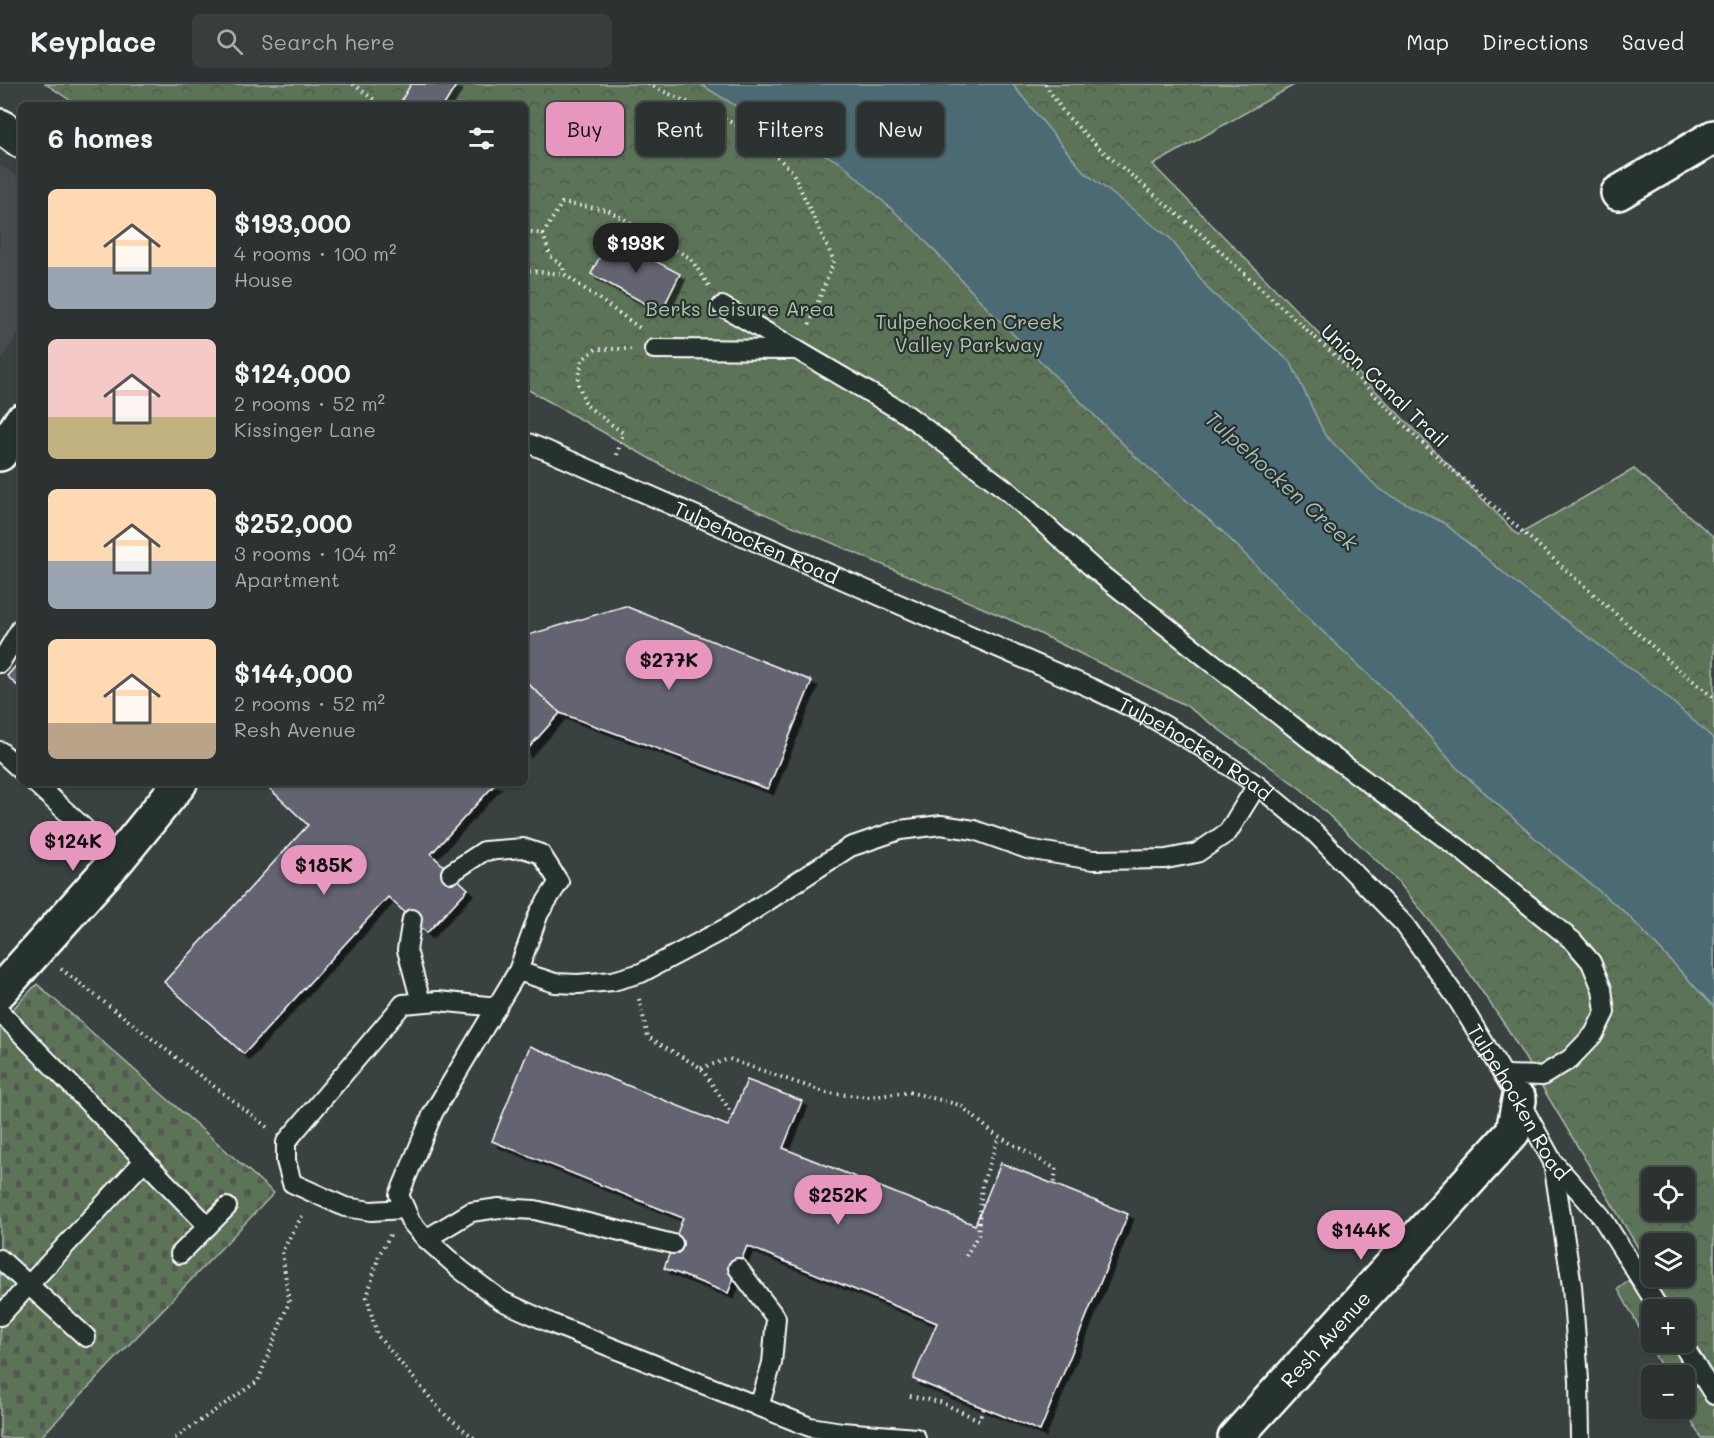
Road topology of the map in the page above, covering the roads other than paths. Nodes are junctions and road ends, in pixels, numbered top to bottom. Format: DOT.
graph roads {
  1 [pos="0,126"];
  2 [pos="1714,137"];
  3 [pos="18,139"];
  4 [pos="1618,193"];
  5 [pos="722,306"];
  6 [pos="654,349"];
  7 [pos="799,350"];
  8 [pos="18,426"];
  9 [pos="528,443"];
  10 [pos="0,454"];
  11 [pos="18,633"];
  12 [pos="0,663"];
  13 [pos="0,751"];
  14 [pos="18,767"];
  15 [pos="1257,785"];
  16 [pos="38,786"];
  17 [pos="178,786"];
  18 [pos="118,859"];
  19 [pos="451,873"];
  20 [pos="412,919"];
  21 [pos="519,971"];
  22 [pos="2,991"];
  23 [pos="421,1002"];
  24 [pos="497,1007"];
  25 [pos="1511,1088"];
  26 [pos="144,1161"];
  27 [pos="1553,1162"];
  28 [pos="227,1207"];
  29 [pos="405,1209"];
  30 [pos="208,1226"];
  31 [pos="426,1239"];
  32 [pos="673,1244"];
  33 [pos="180,1254"];
  34 [pos="0,1259"];
  35 [pos="738,1268"];
  36 [pos="29,1285"];
  37 [pos="1653,1299"];
  38 [pos="0,1316"];
  39 [pos="86,1336"];
  40 [pos="1688,1353"];
  41 [pos="1714,1395"];
  42 [pos="759,1407"];
  43 [pos="916,1438"];
  44 [pos="1235,1438"];
  45 [pos="1580,1438"];
  1 -- 3 [label="street"];
  2 -- 4 [label="street"];
  5 -- 7 [label="lane"];
  6 -- 7 [label="lane"];
  7 -- 25 [label="lane"];
  8 -- 10 [label="street"];
  9 -- 15 [label="lane, Tulpehocken Road"];
  11 -- 12 [label="lane"];
  13 -- 14 [label="lane"];
  15 -- 21 [label="lane"];
  15 -- 25 [label="lane, Tulpehocken Road"];
  16 -- 18 [label="lane"];
  17 -- 18 [label="street"];
  18 -- 22 [label="street"];
  19 -- 21 [label="lane"];
  20 -- 23 [label="lane"];
  21 -- 24 [label="lane"];
  22 -- 26 [label="lane"];
  23 -- 24 [label="lane"];
  23 -- 29 [label="lane"];
  24 -- 29 [label="lane"];
  25 -- 27 [label="lane, Tulpehocken Road"];
  25 -- 44 [label="street, Resh Avenue"];
  26 -- 30 [label="lane"];
  26 -- 36 [label="lane"];
  27 -- 37 [label="lane, Tulpehocken Road"];
  27 -- 45 [label="lane"];
  28 -- 30 [label="lane"];
  29 -- 31 [label="lane"];
  30 -- 33 [label="lane"];
  31 -- 32 [label="lane"];
  31 -- 42 [label="lane"];
  34 -- 36 [label="lane"];
  35 -- 42 [label="lane"];
  36 -- 38 [label="lane"];
  36 -- 39 [label="lane"];
  40 -- 41 [label="lane"];
  42 -- 43 [label="lane"];
}
